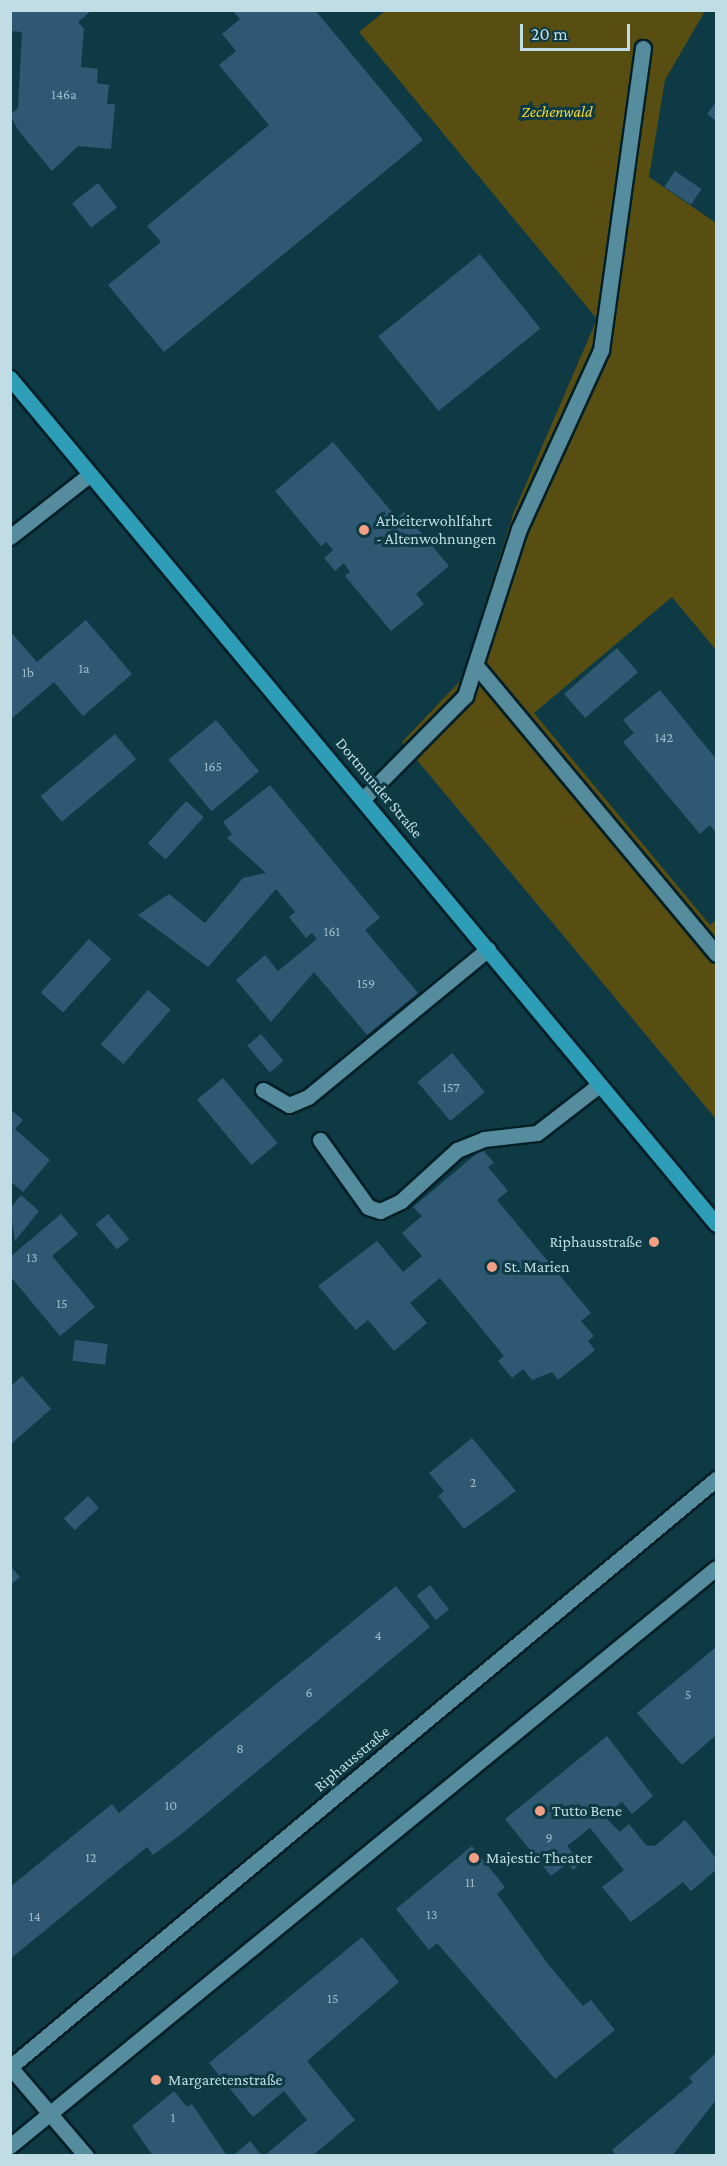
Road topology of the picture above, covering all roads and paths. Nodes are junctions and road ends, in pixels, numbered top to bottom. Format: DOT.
graph roads {
  1 [pos="643,48"];
  2 [pos="10,378"];
  3 [pos="89,475"];
  4 [pos="10,537"];
  5 [pos="478,668"];
  6 [pos="364,798"];
  7 [pos="488,949"];
  8 [pos="717,954"];
  9 [pos="599,1085"];
  10 [pos="263,1090"];
  11 [pos="320,1140"];
  12 [pos="717,1224"];
  13 [pos="717,1479"];
  14 [pos="717,1568"];
  15 [pos="10,2067"];
  16 [pos="52,2113"];
  17 [pos="10,2146"];
  18 [pos="86,2156"];
  1 -- 5 [label="street"];
  2 -- 3 [label="main road, Dortmunder Straße"];
  3 -- 4 [label="street"];
  3 -- 6 [label="main road, Dortmunder Straße"];
  5 -- 6 [label="street"];
  5 -- 8 [label="street"];
  6 -- 7 [label="main road, Dortmunder Straße"];
  7 -- 9 [label="main road, Dortmunder Straße"];
  7 -- 10 [label="street"];
  9 -- 11 [label="street"];
  9 -- 12 [label="main road, Dortmunder Straße"];
  13 -- 15 [label="street, Riphausstraße"];
  14 -- 16 [label="street"];
  15 -- 16 [label="street"];
  16 -- 17 [label="street"];
  16 -- 18 [label="street"];
}
